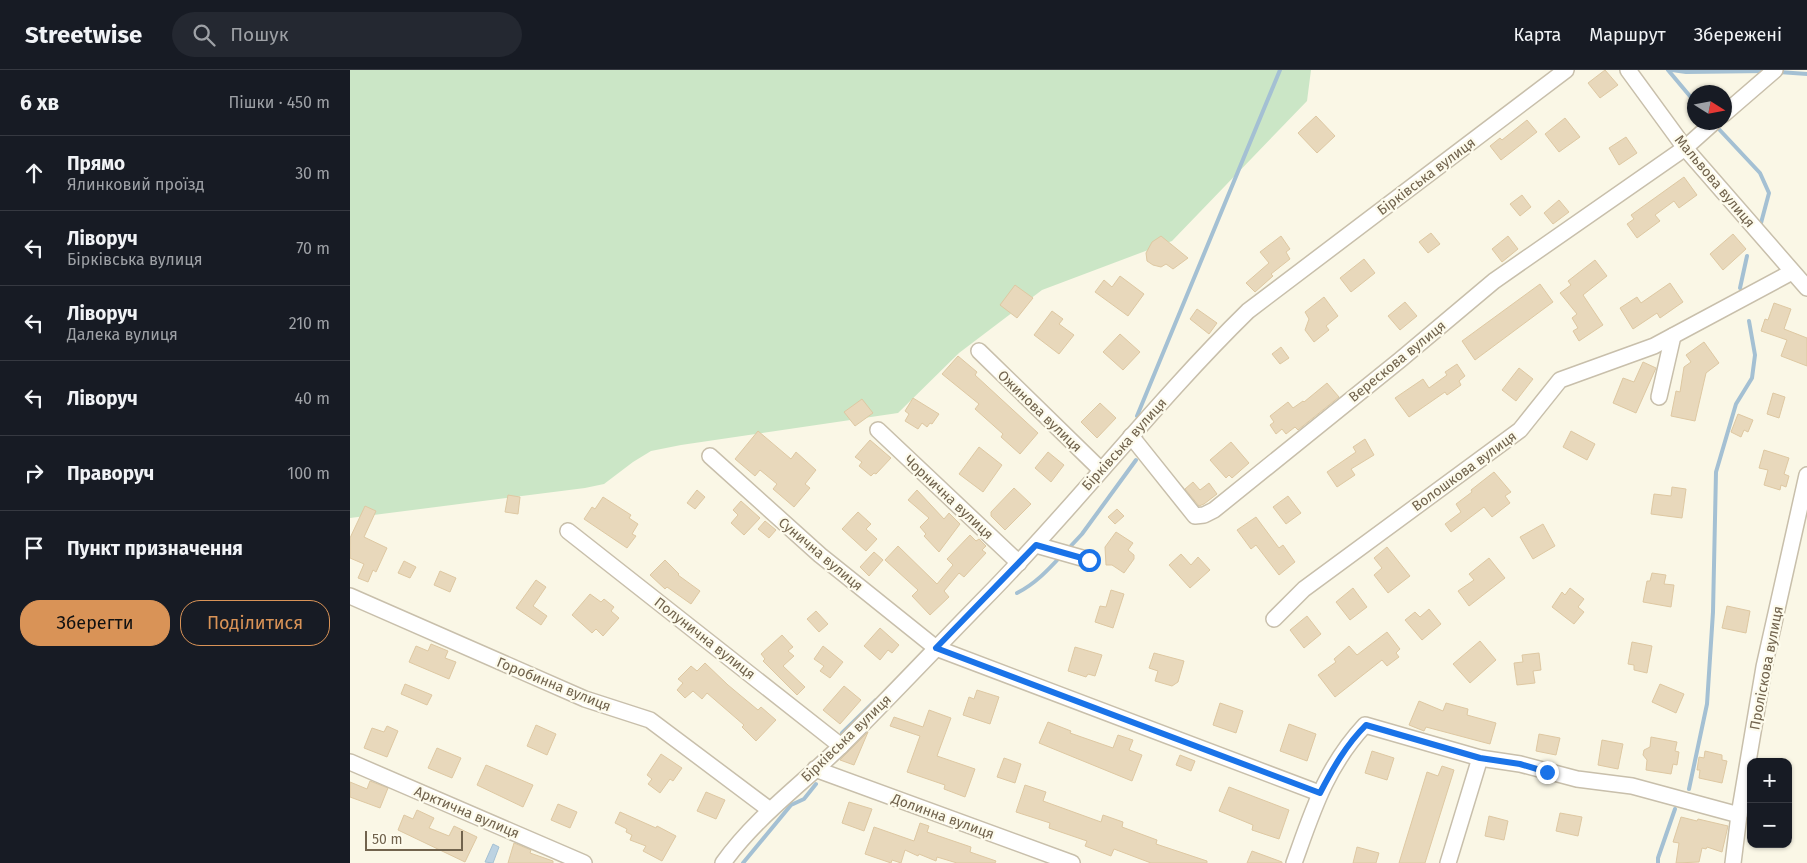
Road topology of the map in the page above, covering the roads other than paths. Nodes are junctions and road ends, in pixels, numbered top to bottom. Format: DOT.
graph roads {
  1 [pos="1566,70"];
  2 [pos="1628,70"];
  3 [pos="1770,74"];
  4 [pos="1732,107"];
  5 [pos="1705,130"];
  6 [pos="1685,148"];
  7 [pos="1792,272"];
  8 [pos="1807,288"];
  9 [pos="1673,336"];
  10 [pos="979,352"];
  11 [pos="1659,397"];
  12 [pos="878,430"];
  13 [pos="1131,436"];
  14 [pos="710,456"];
  15 [pos="1101,470"];
  16 [pos="1807,475"];
  17 [pos="568,531"];
  18 [pos="1036,545"];
  19 [pos="1089,560"];
  20 [pos="1019,564"];
  21 [pos="350,596"];
  22 [pos="1274,619"];
  23 [pos="936,648"];
  24 [pos="841,746"];
  25 [pos="1480,758"];
  26 [pos="350,762"];
  27 [pos="815,770"];
  28 [pos="1320,793"];
  29 [pos="770,810"];
  30 [pos="1739,815"];
  31 [pos="584,863"];
  32 [pos="723,863"];
  33 [pos="1072,863"];
  34 [pos="1294,863"];
  35 [pos="1448,863"];
  36 [pos="1733,863"];
  1 -- 13 [label="street, Бірківська вулиця"];
  2 -- 6 [label="street, Мальвова вулиця"];
  3 -- 4 [label="street"];
  5 -- 6 [label="street"];
  6 -- 7 [label="street, Мальвова вулиця"];
  6 -- 13 [label="street, Верескова вулиця"];
  7 -- 8 [label="street, Мальвова вулиця"];
  7 -- 9 [label="street, Волошкова вулиця"];
  9 -- 11 [label="street"];
  9 -- 22 [label="street, Волошкова вулиця"];
  10 -- 15 [label="street, Ожинова вулиця"];
  12 -- 20 [label="street, Чорнична вулиця"];
  13 -- 15 [label="street, Бірківська вулиця"];
  14 -- 23 [label="street, Сунична вулиця"];
  15 -- 18 [label="street, Бірківська вулиця"];
  16 -- 30 [label="street, Проліскова вулиця"];
  17 -- 24 [label="street, Полунична вулиця"];
  18 -- 19 [label="street"];
  18 -- 20 [label="street, Бірківська вулиця"];
  20 -- 23 [label="street, Бірківська вулиця"];
  21 -- 29 [label="street, Горобинна вулиця"];
  23 -- 24 [label="street, Бірківська вулиця"];
  23 -- 28 [label="street, Сунична вулиця"];
  24 -- 27 [label="street, Бірківська вулиця"];
  25 -- 28 [label="street"];
  25 -- 30 [label="street"];
  25 -- 35 [label="street"];
  26 -- 31 [label="street, Арктична вулиця"];
  27 -- 29 [label="street, Бірківська вулиця"];
  27 -- 33 [label="street, Долинна вулиця"];
  28 -- 34 [label="street"];
  29 -- 32 [label="street, Бірківська вулиця"];
  30 -- 36 [label="street, Проліскова вулиця"];
}
